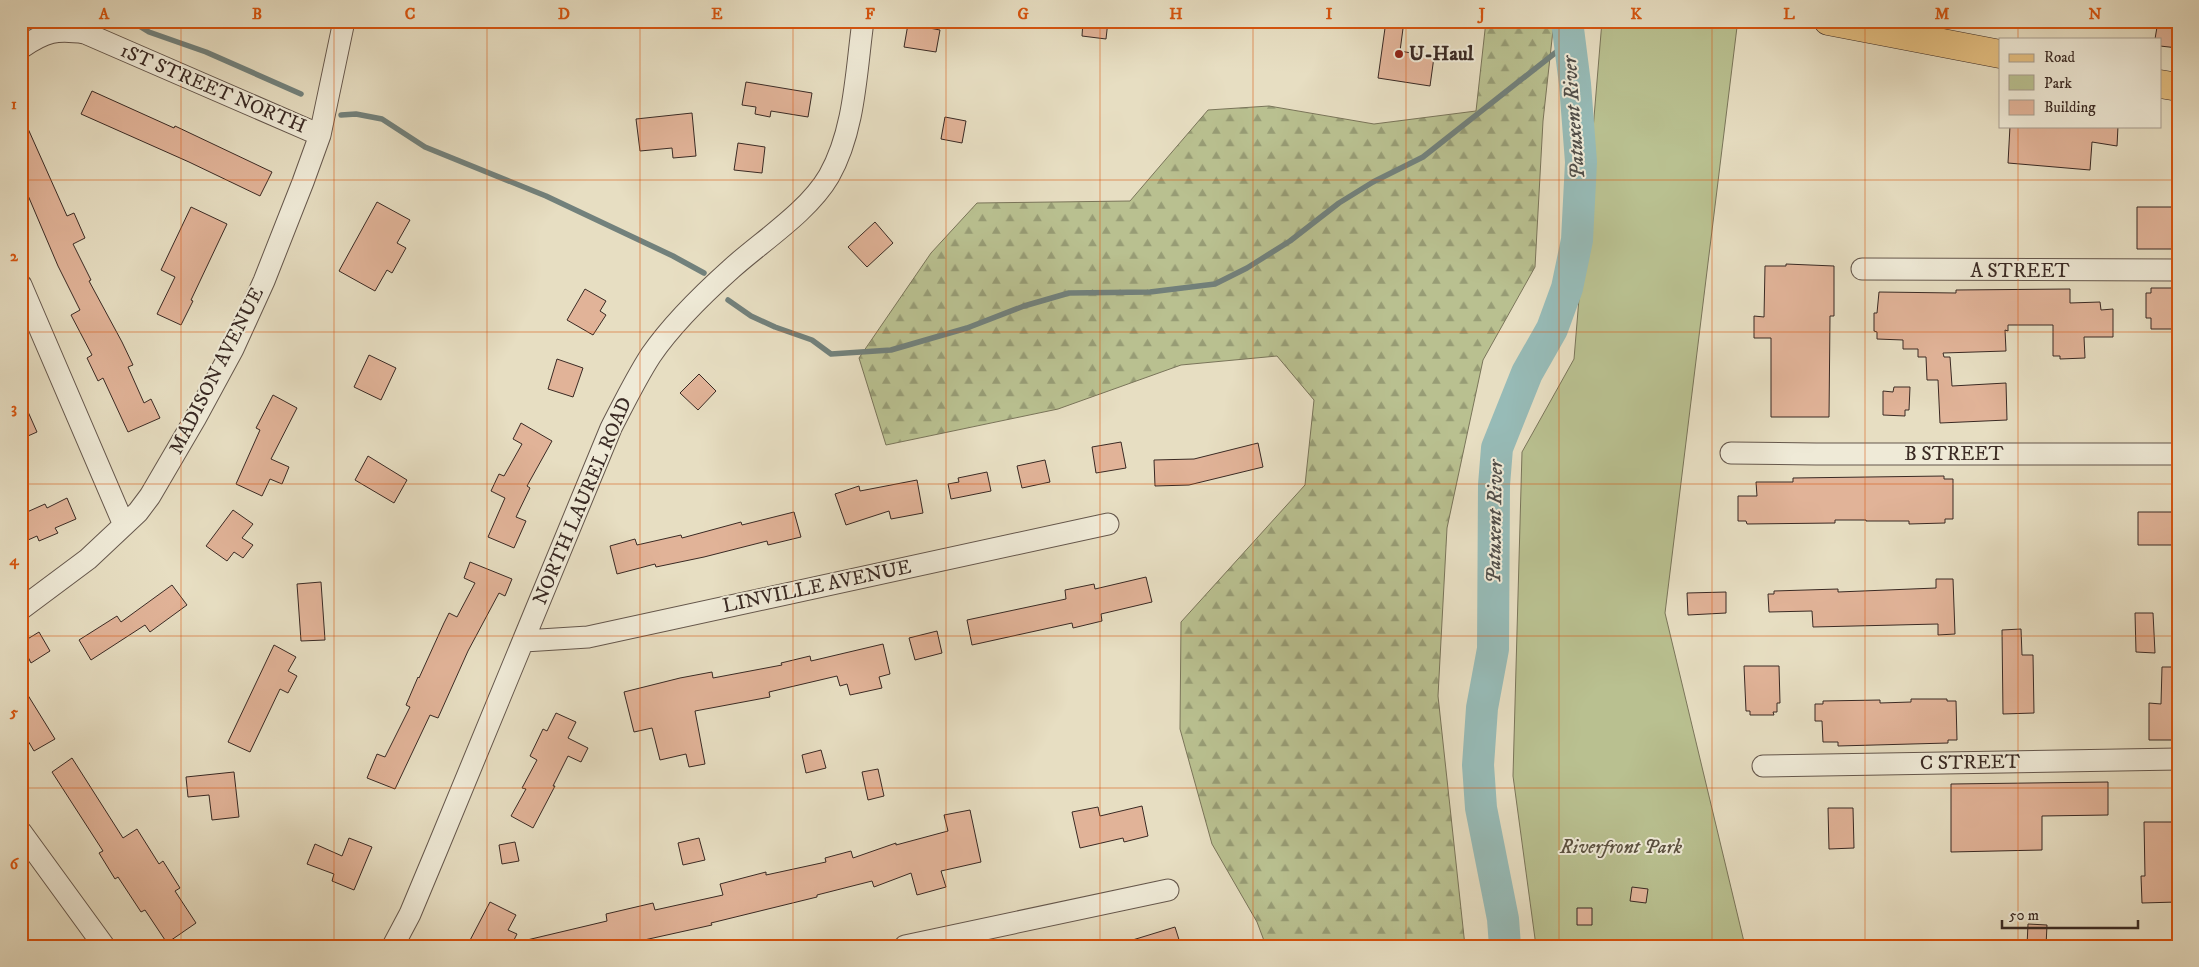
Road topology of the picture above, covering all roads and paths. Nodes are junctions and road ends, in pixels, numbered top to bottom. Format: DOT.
graph roads {
  1 [pos="344,21"];
  2 [pos="863,21"];
  3 [pos="1828,21"];
  4 [pos="21,48"];
  5 [pos="1999,54"];
  6 [pos="2162,84"];
  7 [pos="2178,87"];
  8 [pos="320,135"];
  9 [pos="1862,269"];
  10 [pos="2178,270"];
  11 [pos="21,285"];
  12 [pos="1731,453"];
  13 [pos="2178,454"];
  14 [pos="1108,524"];
  15 [pos="124,525"];
  16 [pos="21,609"];
  17 [pos="524,641"];
  18 [pos="2178,759"];
  19 [pos="1763,766"];
  20 [pos="21,832"];
  21 [pos="1168,890"];
  22 [pos="104,946"];
  23 [pos="393,946"];
  24 [pos="905,946"];
  1 -- 8 [label="street, MADISON AVENUE"];
  2 -- 17 [label="street, NORTH LAUREL ROAD"];
  3 -- 5 [label="main road"];
  4 -- 8 [label="street, 1ST STREET NORTH"];
  6 -- 7 [label="main road"];
  8 -- 15 [label="street, MADISON AVENUE"];
  9 -- 10 [label="street, A STREET"];
  11 -- 15 [label="street"];
  12 -- 13 [label="street, B STREET"];
  14 -- 17 [label="street, LINVILLE AVENUE"];
  15 -- 16 [label="street, MADISON AVENUE"];
  17 -- 23 [label="street, NORTH LAUREL ROAD"];
  18 -- 19 [label="street, C STREET"];
  20 -- 22 [label="street"];
  21 -- 24 [label="street"];
}
